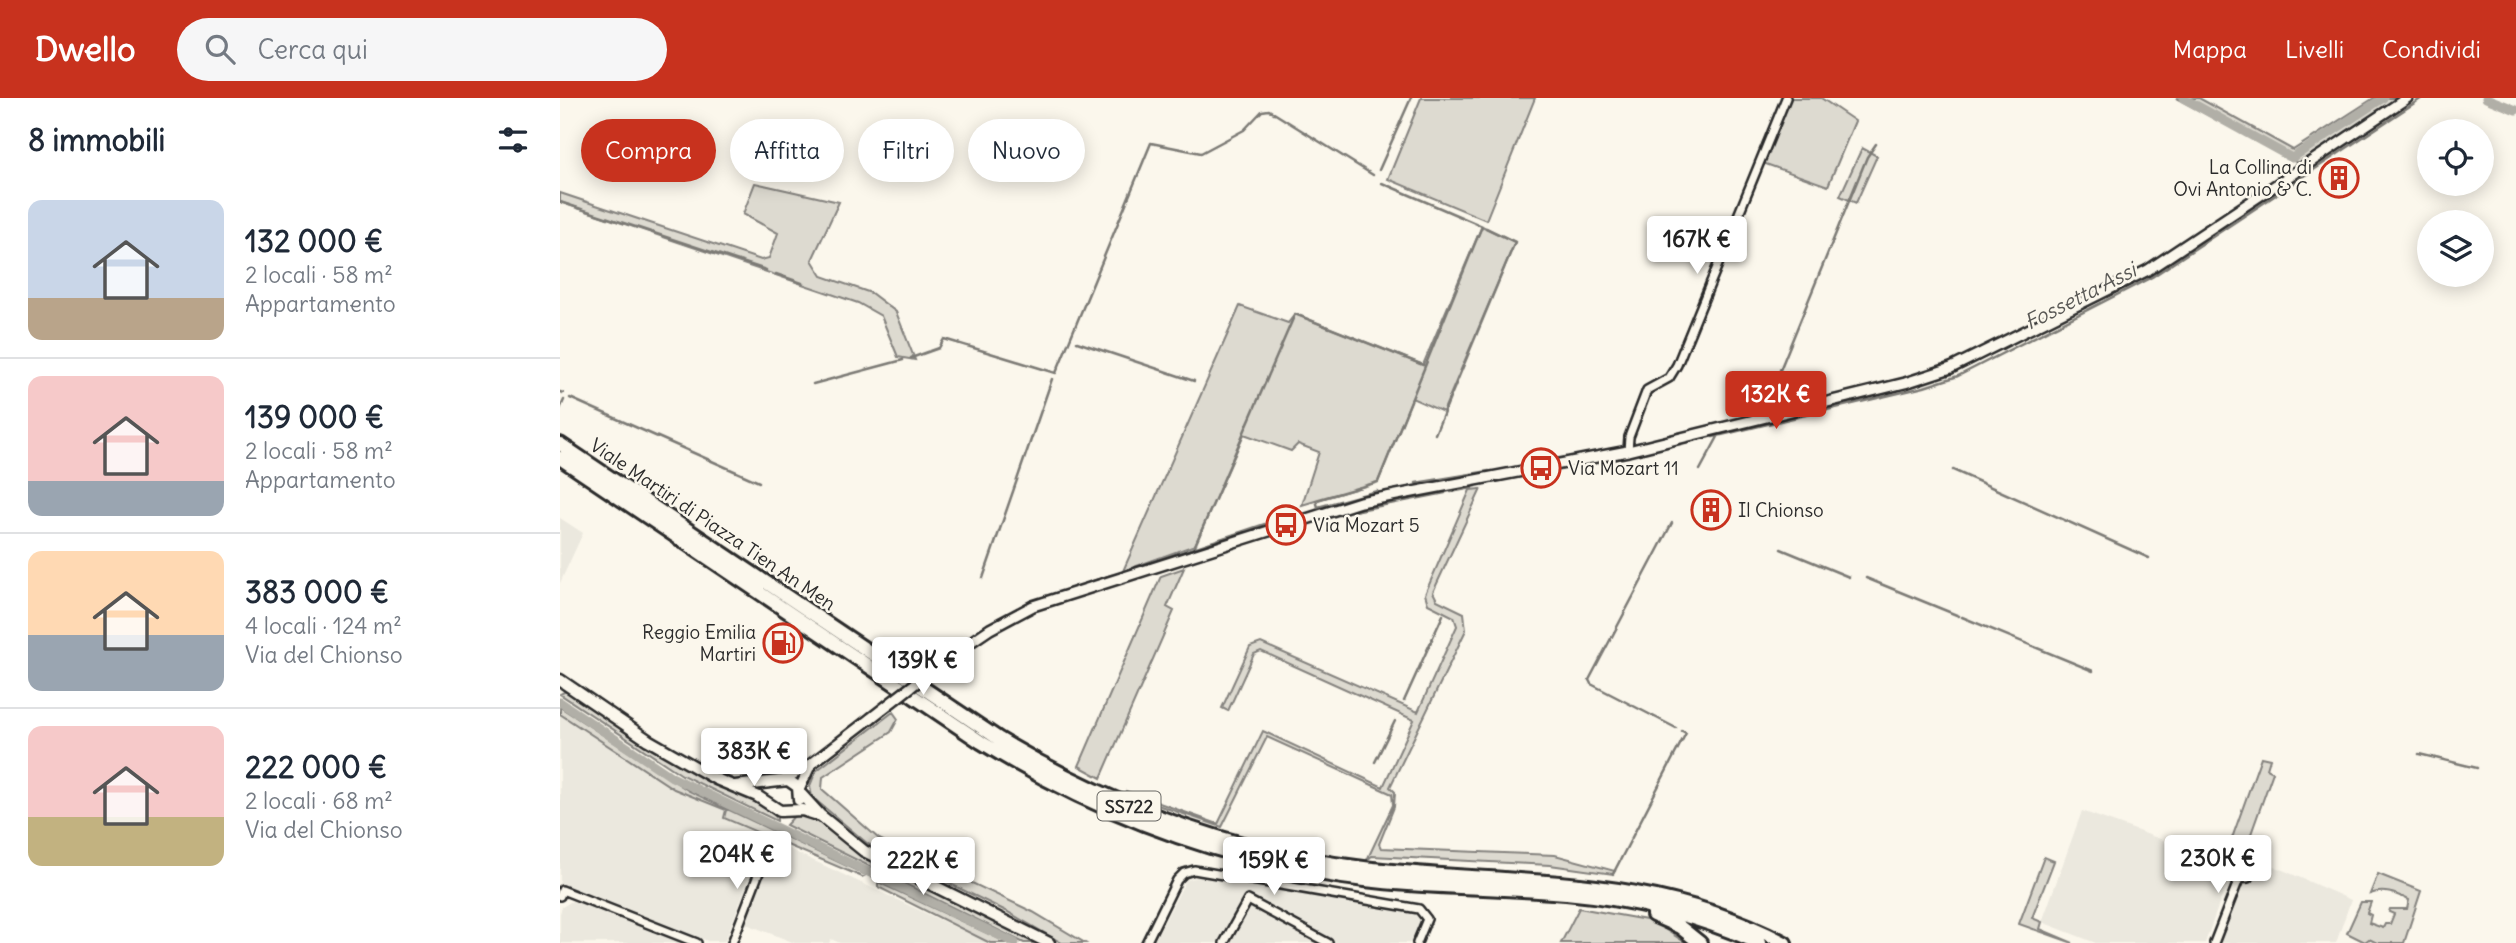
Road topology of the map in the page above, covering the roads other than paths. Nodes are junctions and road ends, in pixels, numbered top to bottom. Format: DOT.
graph roads {
  1 [pos="1786,98"];
  2 [pos="2407,98"];
  3 [pos="560,444"];
  4 [pos="1628,451"];
  5 [pos="560,458"];
  6 [pos="560,680"];
  7 [pos="811,764"];
  8 [pos="779,781"];
  9 [pos="731,786"];
  10 [pos="800,792"];
  11 [pos="770,803"];
  12 [pos="789,810"];
  13 [pos="821,816"];
  14 [pos="768,849"];
  15 [pos="2248,877"];
  16 [pos="1588,896"];
  17 [pos="560,897"];
  18 [pos="697,943"];
  19 [pos="732,943"];
  20 [pos="1049,943"];
  21 [pos="1146,943"];
  22 [pos="1224,943"];
  23 [pos="1328,943"];
  24 [pos="1417,943"];
  25 [pos="1700,943"];
  26 [pos="1759,943"];
  27 [pos="1785,943"];
  28 [pos="2214,943"];
  1 -- 4 [label="street"];
  2 -- 4 [label="street"];
  3 -- 27 [label="highway, Viale Martiri di Piazza Tien An Men / SS722"];
  4 -- 7 [label="street, bridge"];
  5 -- 16 [label="highway, Viale Martiri di Piazza Tien An Men / SS722"];
  6 -- 9 [label="main road"];
  7 -- 8 [label="street"];
  7 -- 10 [label="street"];
  8 -- 9 [label="main road"];
  8 -- 10 [label="main road"];
  8 -- 11 [label="main road"];
  9 -- 11 [label="main road"];
  10 -- 12 [label="main road"];
  10 -- 13 [label="main road"];
  11 -- 12 [label="main road"];
  12 -- 13 [label="main road"];
  13 -- 20 [label="main road"];
  14 -- 19 [label="street"];
  15 -- 28 [label="street"];
  16 -- 25 [label="highway, SS722"];
  16 -- 26 [label="highway, Viale Martiri di Piazza Tien An Men / SS722"];
  17 -- 18 [label="street"];
  21 -- 24 [label="street"];
  22 -- 23 [label="street"];
}
